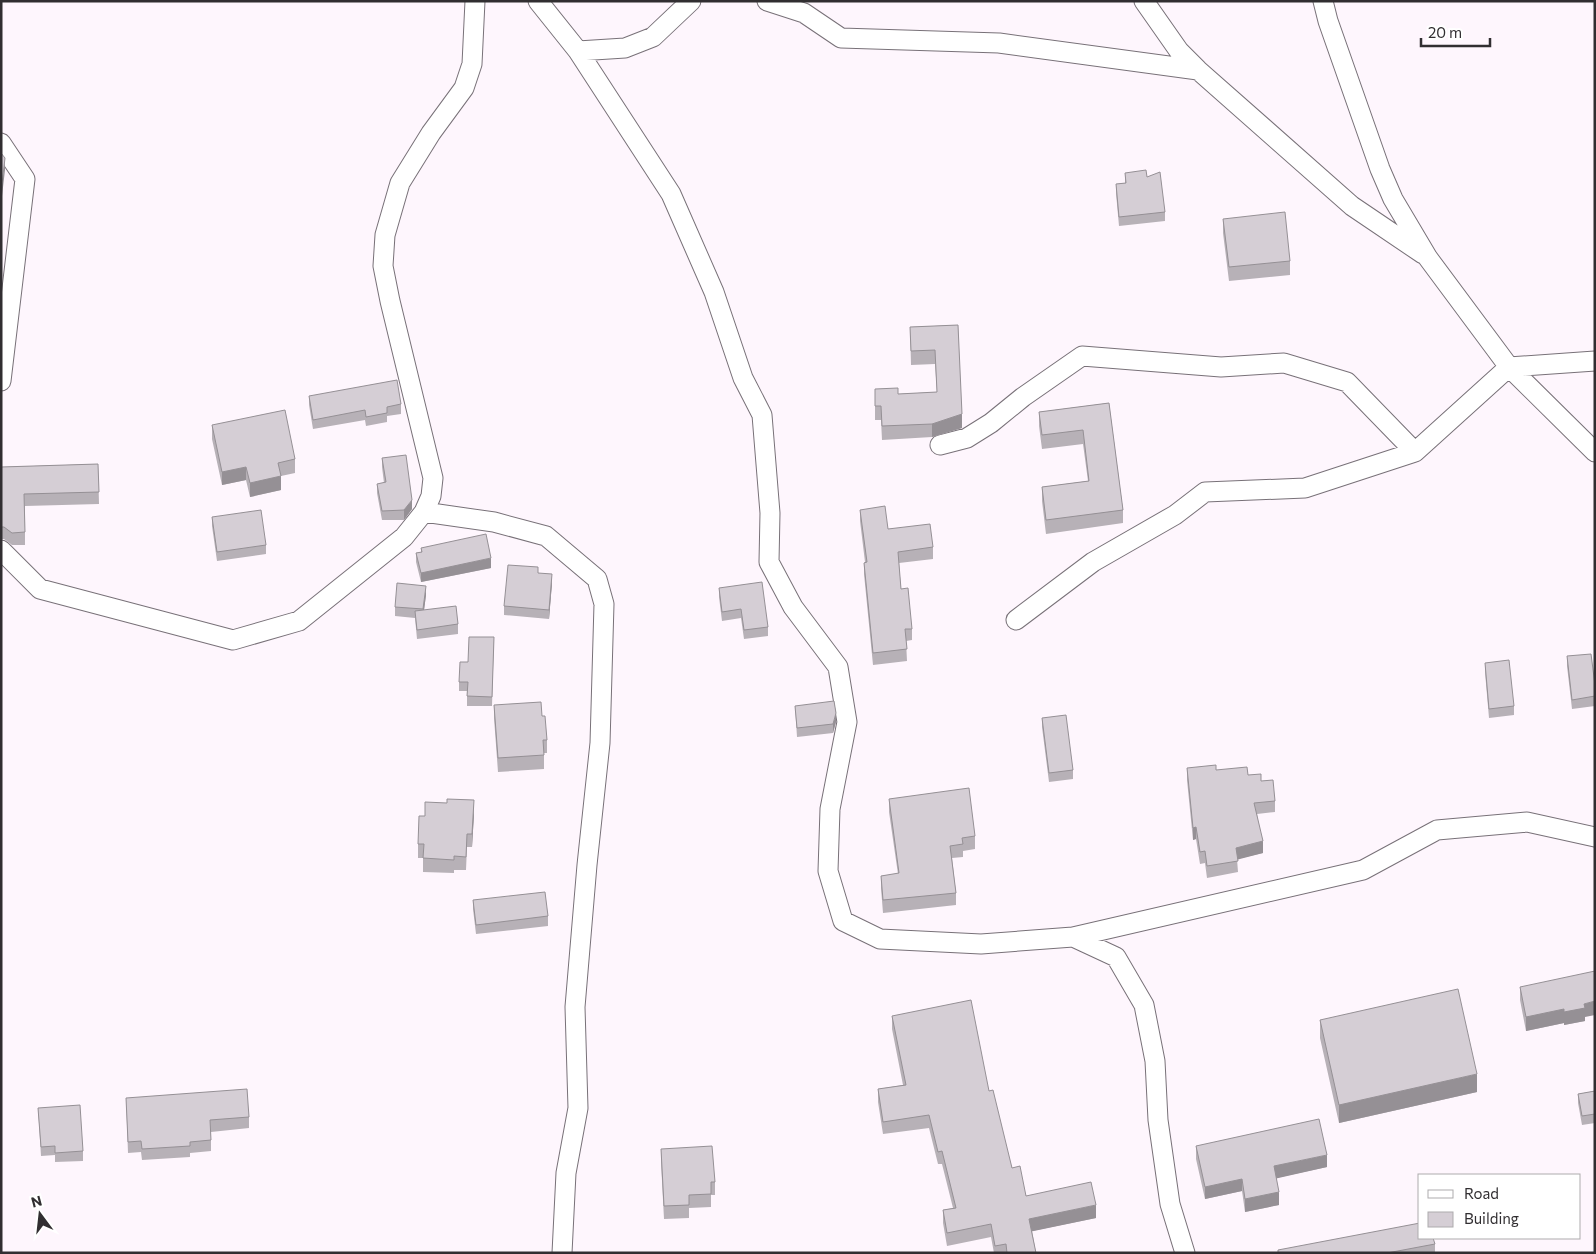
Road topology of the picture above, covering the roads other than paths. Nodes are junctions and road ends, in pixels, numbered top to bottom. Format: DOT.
graph roads {
  1 [pos="475,1"];
  2 [pos="538,1"];
  3 [pos="690,1"];
  4 [pos="767,1"];
  5 [pos="1144,1"];
  6 [pos="1324,1"];
  7 [pos="578,51"];
  8 [pos="1198,70"];
  9 [pos="1,143"];
  10 [pos="1428,258"];
  11 [pos="1595,361"];
  12 [pos="1509,367"];
  13 [pos="1,381"];
  14 [pos="940,445"];
  15 [pos="1415,452"];
  16 [pos="1595,452"];
  17 [pos="424,512"];
  18 [pos="1,550"];
  19 [pos="1016,620"];
  20 [pos="1595,837"];
  21 [pos="1073,937"];
  22 [pos="562,1253"];
  23 [pos="1185,1253"];
  1 -- 17 [label="street"];
  2 -- 7 [label="street"];
  3 -- 7 [label="street"];
  4 -- 8 [label="street"];
  5 -- 8 [label="street"];
  6 -- 10 [label="street"];
  7 -- 21 [label="street"];
  8 -- 10 [label="street"];
  9 -- 13 [label="street"];
  10 -- 12 [label="street"];
  11 -- 12 [label="street"];
  12 -- 15 [label="street"];
  12 -- 16 [label="street"];
  14 -- 15 [label="street"];
  15 -- 19 [label="street"];
  17 -- 18 [label="street"];
  17 -- 22 [label="street"];
  20 -- 21 [label="street"];
  21 -- 23 [label="street"];
}
